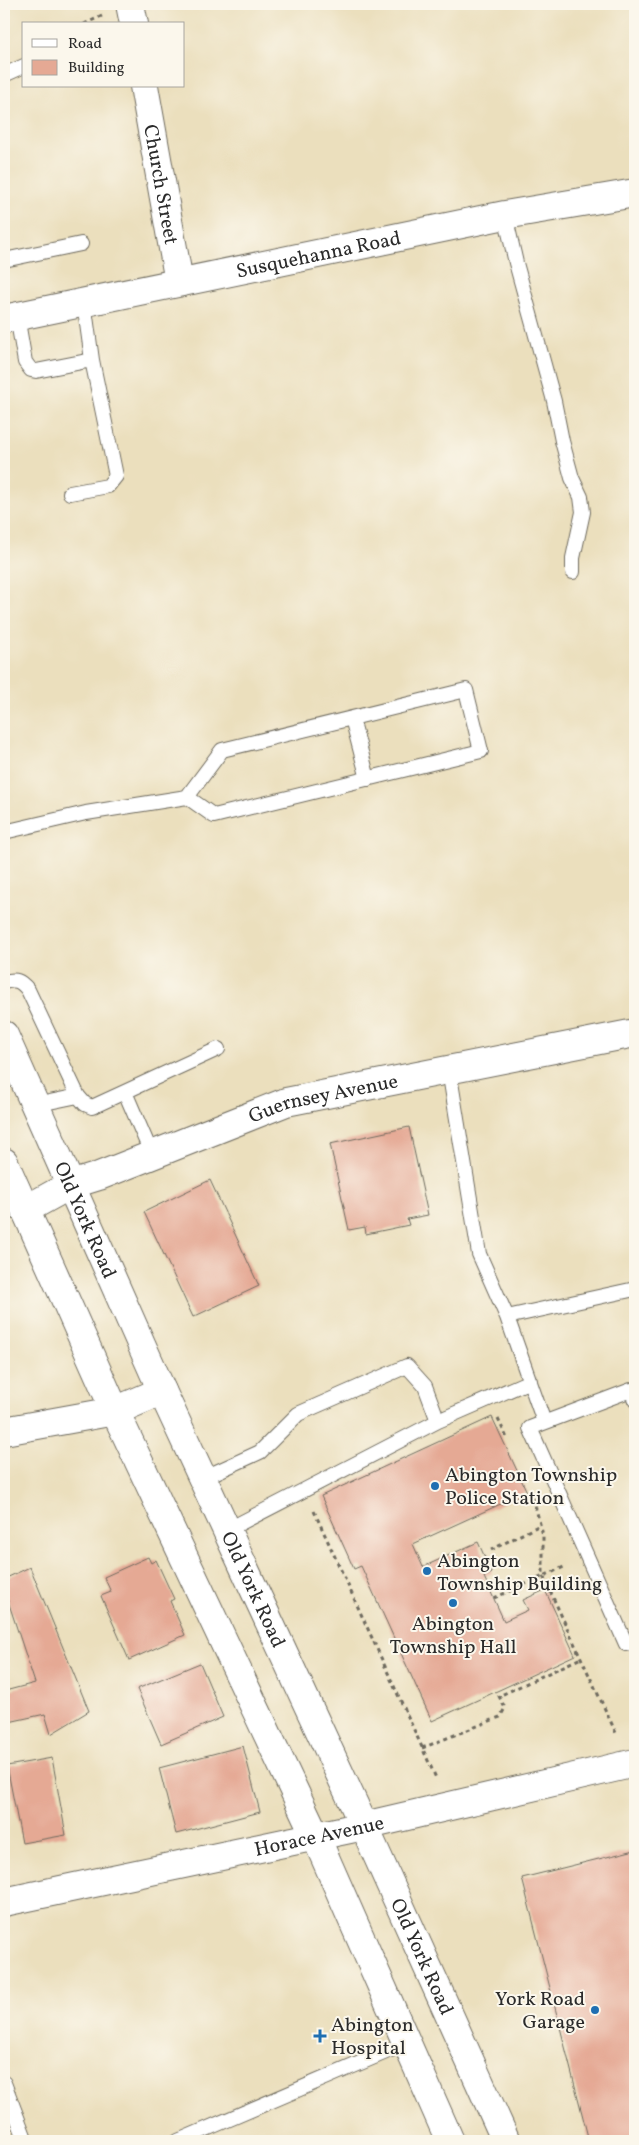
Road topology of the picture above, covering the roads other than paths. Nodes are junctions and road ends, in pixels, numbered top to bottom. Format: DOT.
graph roads {
  1 [pos="130,4"];
  2 [pos="134,22"];
  3 [pos="22,67"];
  4 [pos="4,75"];
  5 [pos="144,88"];
  6 [pos="635,193"];
  7 [pos="505,215"];
  8 [pos="80,244"];
  9 [pos="4,260"];
  10 [pos="179,282"];
  11 [pos="84,302"];
  12 [pos="10,317"];
  13 [pos="92,360"];
  14 [pos="70,493"];
  15 [pos="573,572"];
  16 [pos="352,718"];
  17 [pos="368,779"];
  18 [pos="187,797"];
  19 [pos="4,832"];
  20 [pos="4,982"];
  21 [pos="635,1033"];
  22 [pos="4,1036"];
  23 [pos="218,1049"];
  24 [pos="449,1070"];
  25 [pos="125,1092"];
  26 [pos="78,1096"];
  27 [pos="35,1105"];
  28 [pos="152,1155"];
  29 [pos="4,1162"];
  30 [pos="70,1185"];
  31 [pos="25,1210"];
  32 [pos="635,1290"];
  33 [pos="507,1317"];
  34 [pos="530,1381"];
  35 [pos="162,1392"];
  36 [pos="634,1393"];
  37 [pos="115,1411"];
  38 [pos="438,1421"];
  39 [pos="544,1422"];
  40 [pos="4,1430"];
  41 [pos="202,1478"];
  42 [pos="227,1530"];
  43 [pos="635,1640"];
  44 [pos="635,1763"];
  45 [pos="364,1826"];
  46 [pos="315,1835"];
  47 [pos="6,1907"];
  48 [pos="407,2043"];
  49 [pos="4,2083"];
  50 [pos="26,2141"];
  51 [pos="178,2141"];
  52 [pos="450,2141"];
  53 [pos="506,2141"];
  1 -- 2 [label="main road"];
  3 -- 4 [label="lane"];
  5 -- 10 [label="main road, Church Street"];
  6 -- 7 [label="main road, Susquehanna Road"];
  7 -- 10 [label="main road, Susquehanna Road"];
  7 -- 15 [label="lane"];
  8 -- 9 [label="lane"];
  10 -- 11 [label="main road, Susquehanna Road"];
  11 -- 12 [label="main road, Susquehanna Road"];
  11 -- 13 [label="lane"];
  12 -- 13 [label="lane"];
  13 -- 14 [label="lane"];
  16 -- 17 [label="lane"];
  16 -- 17 [label="lane"];
  16 -- 18 [label="lane"];
  17 -- 18 [label="lane"];
  18 -- 19 [label="lane"];
  20 -- 26 [label="lane"];
  21 -- 24 [label="main road, Guernsey Avenue"];
  22 -- 27 [label="main road, Old York Road"];
  23 -- 25 [label="lane"];
  24 -- 28 [label="main road, Guernsey Avenue"];
  24 -- 33 [label="lane"];
  25 -- 26 [label="lane"];
  25 -- 28 [label="lane"];
  26 -- 27 [label="lane"];
  27 -- 30 [label="main road, Old York Road"];
  28 -- 30 [label="main road, Guernsey Avenue"];
  29 -- 31 [label="main road"];
  30 -- 31 [label="main road, Guernsey Avenue"];
  30 -- 35 [label="main road, Old York Road"];
  31 -- 37 [label="main road"];
  32 -- 33 [label="lane"];
  33 -- 34 [label="lane"];
  34 -- 38 [label="lane"];
  34 -- 39 [label="lane"];
  35 -- 37 [label="main road"];
  35 -- 41 [label="main road, Old York Road"];
  36 -- 39 [label="lane"];
  37 -- 40 [label="main road"];
  37 -- 46 [label="main road"];
  38 -- 41 [label="lane"];
  38 -- 42 [label="lane"];
  39 -- 43 [label="lane"];
  41 -- 42 [label="main road, Old York Road"];
  42 -- 45 [label="main road, Old York Road"];
  44 -- 45 [label="main road, Horace Avenue"];
  45 -- 46 [label="main road, Horace Avenue"];
  45 -- 53 [label="main road, Old York Road"];
  46 -- 47 [label="main road, Horace Avenue"];
  46 -- 48 [label="main road"];
  48 -- 51 [label="lane"];
  48 -- 52 [label="main road"];
  49 -- 50 [label="lane"];
}
